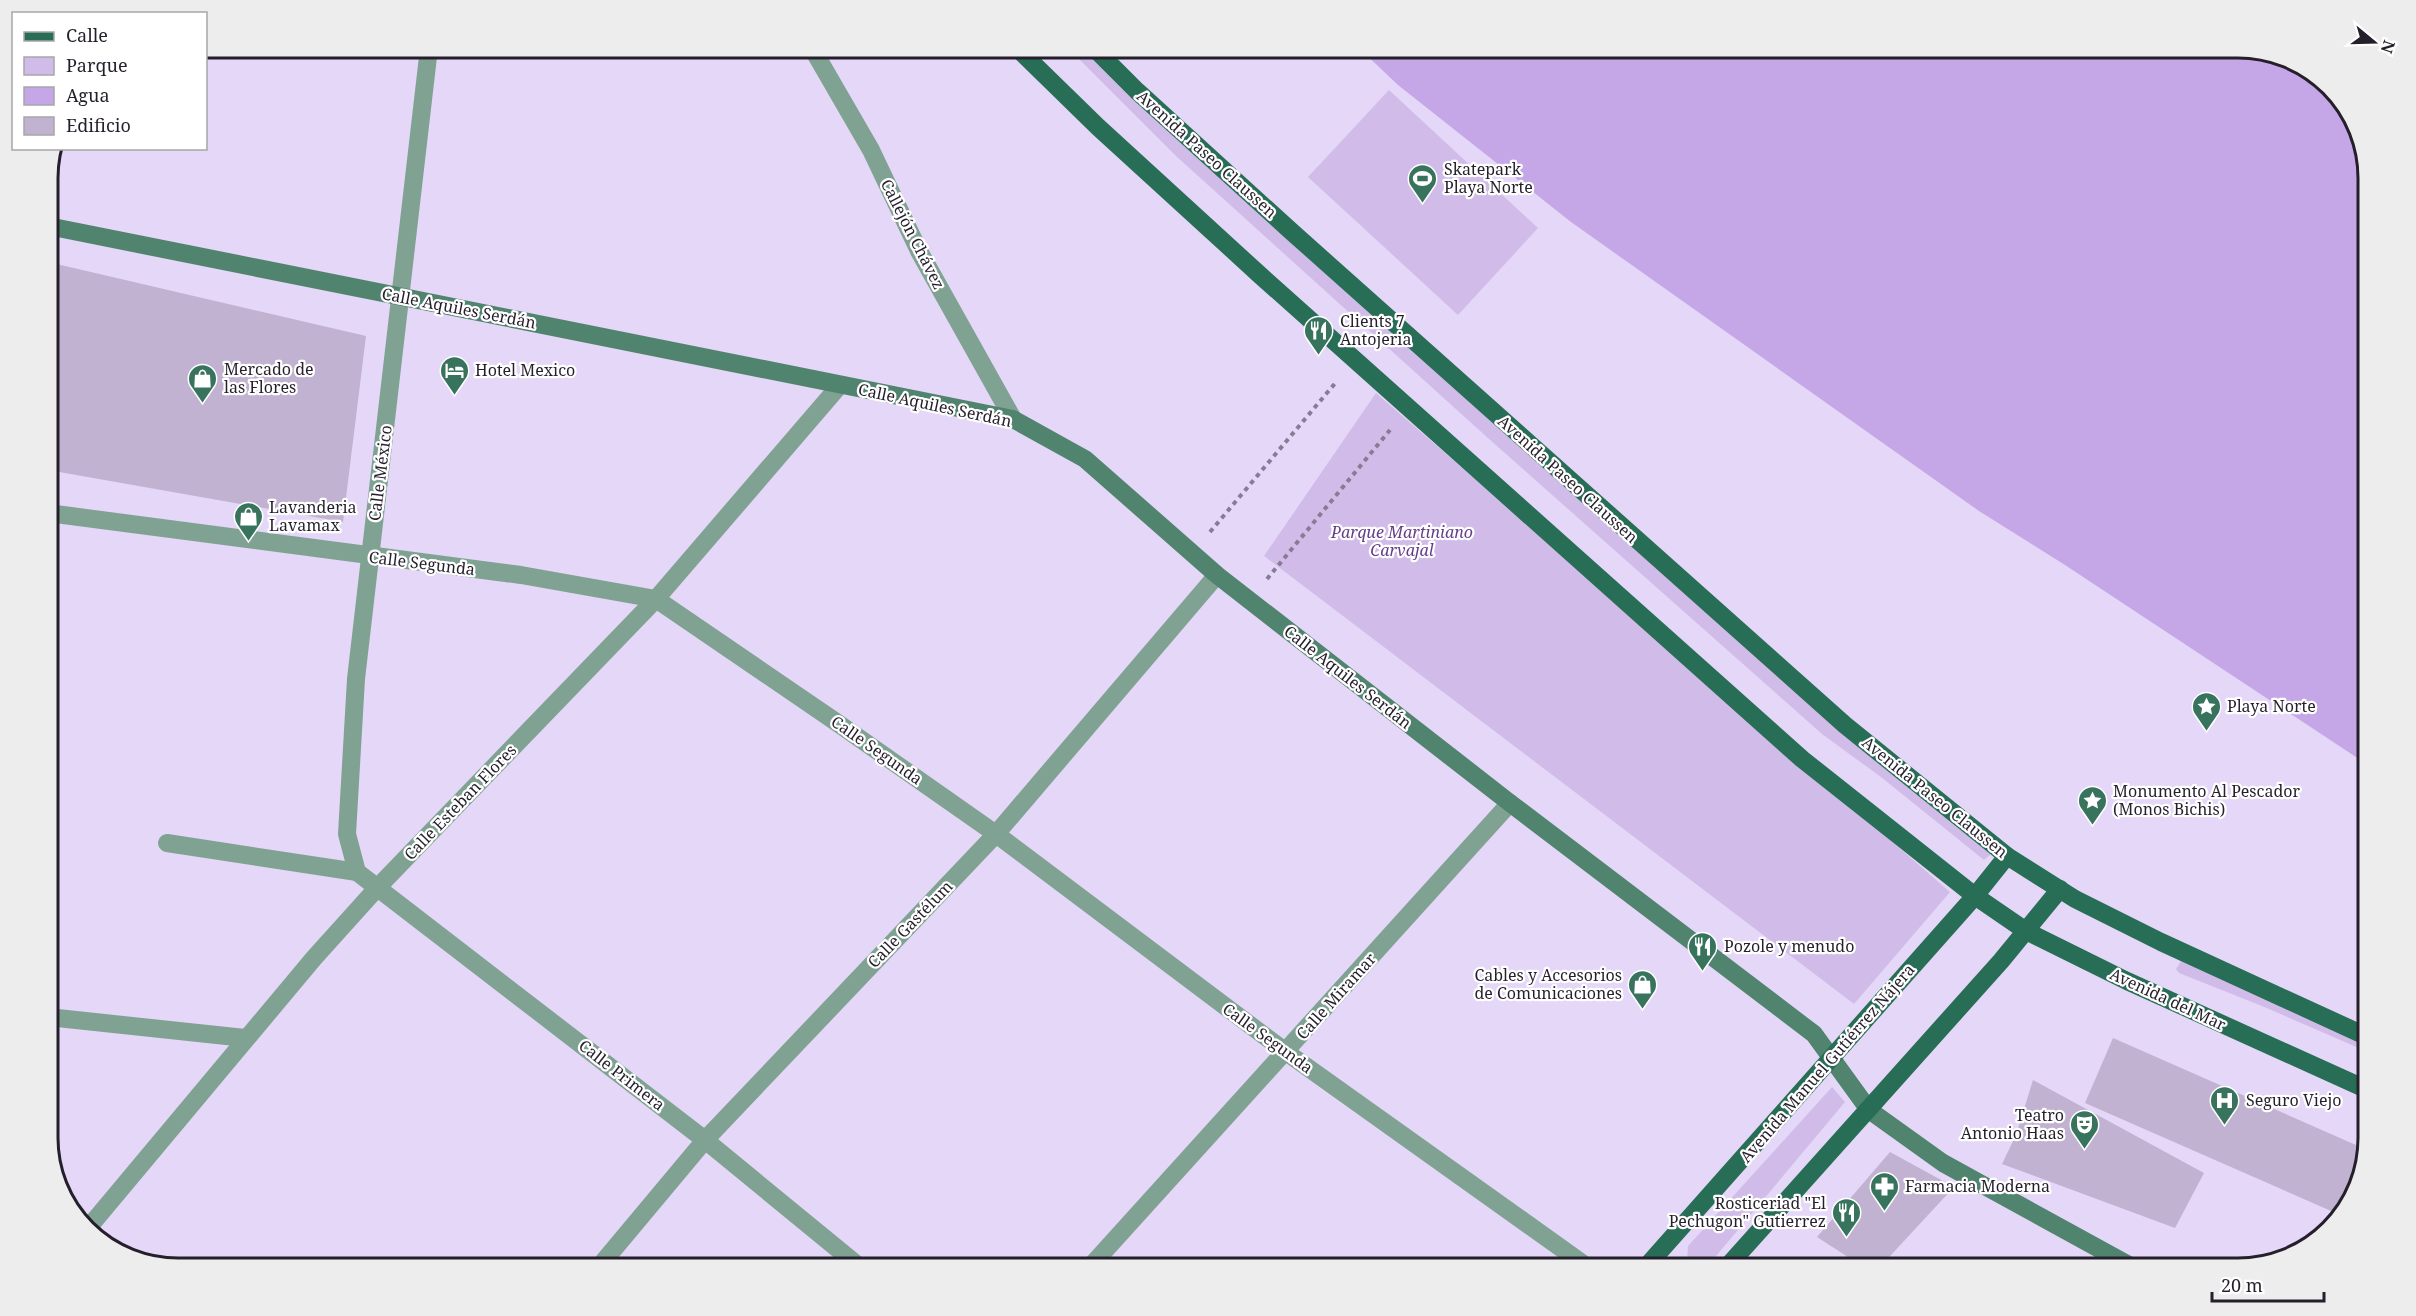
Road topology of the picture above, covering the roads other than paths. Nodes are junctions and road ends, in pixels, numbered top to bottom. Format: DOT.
graph roads {
  1 [pos="428,58"];
  2 [pos="818,58"];
  3 [pos="1027,58"];
  4 [pos="1104,58"];
  5 [pos="59,228"];
  6 [pos="400,296"];
  7 [pos="840,385"];
  8 [pos="1013,420"];
  9 [pos="59,514"];
  10 [pos="370,556"];
  11 [pos="1217,575"];
  12 [pos="656,599"];
  13 [pos="1510,803"];
  14 [pos="996,834"];
  15 [pos="167,843"];
  16 [pos="2007,856"];
  17 [pos="357,872"];
  18 [pos="378,887"];
  19 [pos="2060,889"];
  20 [pos="1975,897"];
  21 [pos="2026,931"];
  22 [pos="59,1018"];
  23 [pos="2358,1032"];
  24 [pos="245,1038"];
  25 [pos="1286,1052"];
  26 [pos="1831,1058"];
  27 [pos="2358,1085"];
  28 [pos="1869,1110"];
  29 [pos="705,1140"];
  30 [pos="93,1222"];
  31 [pos="606,1258"];
  32 [pos="849,1258"];
  33 [pos="1098,1258"];
  34 [pos="1575,1258"];
  35 [pos="1654,1258"];
  36 [pos="1735,1258"];
  37 [pos="2116,1258"];
  1 -- 6 [label="street, Calle México"];
  2 -- 8 [label="street, Callejón Chávez"];
  3 -- 20 [label="main road"];
  4 -- 16 [label="main road, Avenida Paseo Claussen"];
  5 -- 6 [label="street, Calle Aquiles Serdán"];
  6 -- 7 [label="street, Calle Aquiles Serdán"];
  6 -- 10 [label="street, Calle México"];
  7 -- 8 [label="street, Calle Aquiles Serdán"];
  7 -- 12 [label="street, Calle Esteban Flores"];
  8 -- 11 [label="street, Calle Aquiles Serdán"];
  9 -- 10 [label="street, Calle Segunda"];
  10 -- 12 [label="street, Calle Segunda"];
  10 -- 17 [label="street, Calle México"];
  11 -- 13 [label="street, Calle Aquiles Serdán"];
  11 -- 14 [label="street, Calle Gastélum"];
  12 -- 14 [label="street, Calle Segunda"];
  12 -- 18 [label="street, Calle Esteban Flores"];
  13 -- 25 [label="street, Calle Miramar"];
  13 -- 26 [label="street, Calle Aquiles Serdán"];
  14 -- 25 [label="street, Calle Segunda"];
  14 -- 29 [label="street, Calle Gastélum"];
  15 -- 17 [label="street"];
  16 -- 19 [label="main road, Avenida Paseo Claussen"];
  16 -- 20 [label="main road, Avenida Manuel Gutiérrez Nájera"];
  17 -- 18 [label="street"];
  18 -- 24 [label="street, Calle Esteban Flores"];
  18 -- 29 [label="street, Calle Primera"];
  19 -- 21 [label="main road"];
  19 -- 23 [label="main road"];
  20 -- 21 [label="main road, Avenida del Mar"];
  20 -- 26 [label="main road, Avenida Manuel Gutiérrez Nájera"];
  21 -- 27 [label="main road, Avenida del Mar"];
  21 -- 28 [label="main road"];
  22 -- 24 [label="street"];
  24 -- 30 [label="street, Calle Esteban Flores"];
  25 -- 33 [label="street, Calle Miramar"];
  25 -- 34 [label="street, Calle Segunda"];
  26 -- 28 [label="street, Calle Aquiles Serdán"];
  26 -- 35 [label="main road, Avenida Manuel Gutiérrez Nájera"];
  28 -- 36 [label="main road"];
  28 -- 37 [label="street"];
  29 -- 31 [label="street, Calle Gastélum"];
  29 -- 32 [label="street, Calle Primera"];
}
